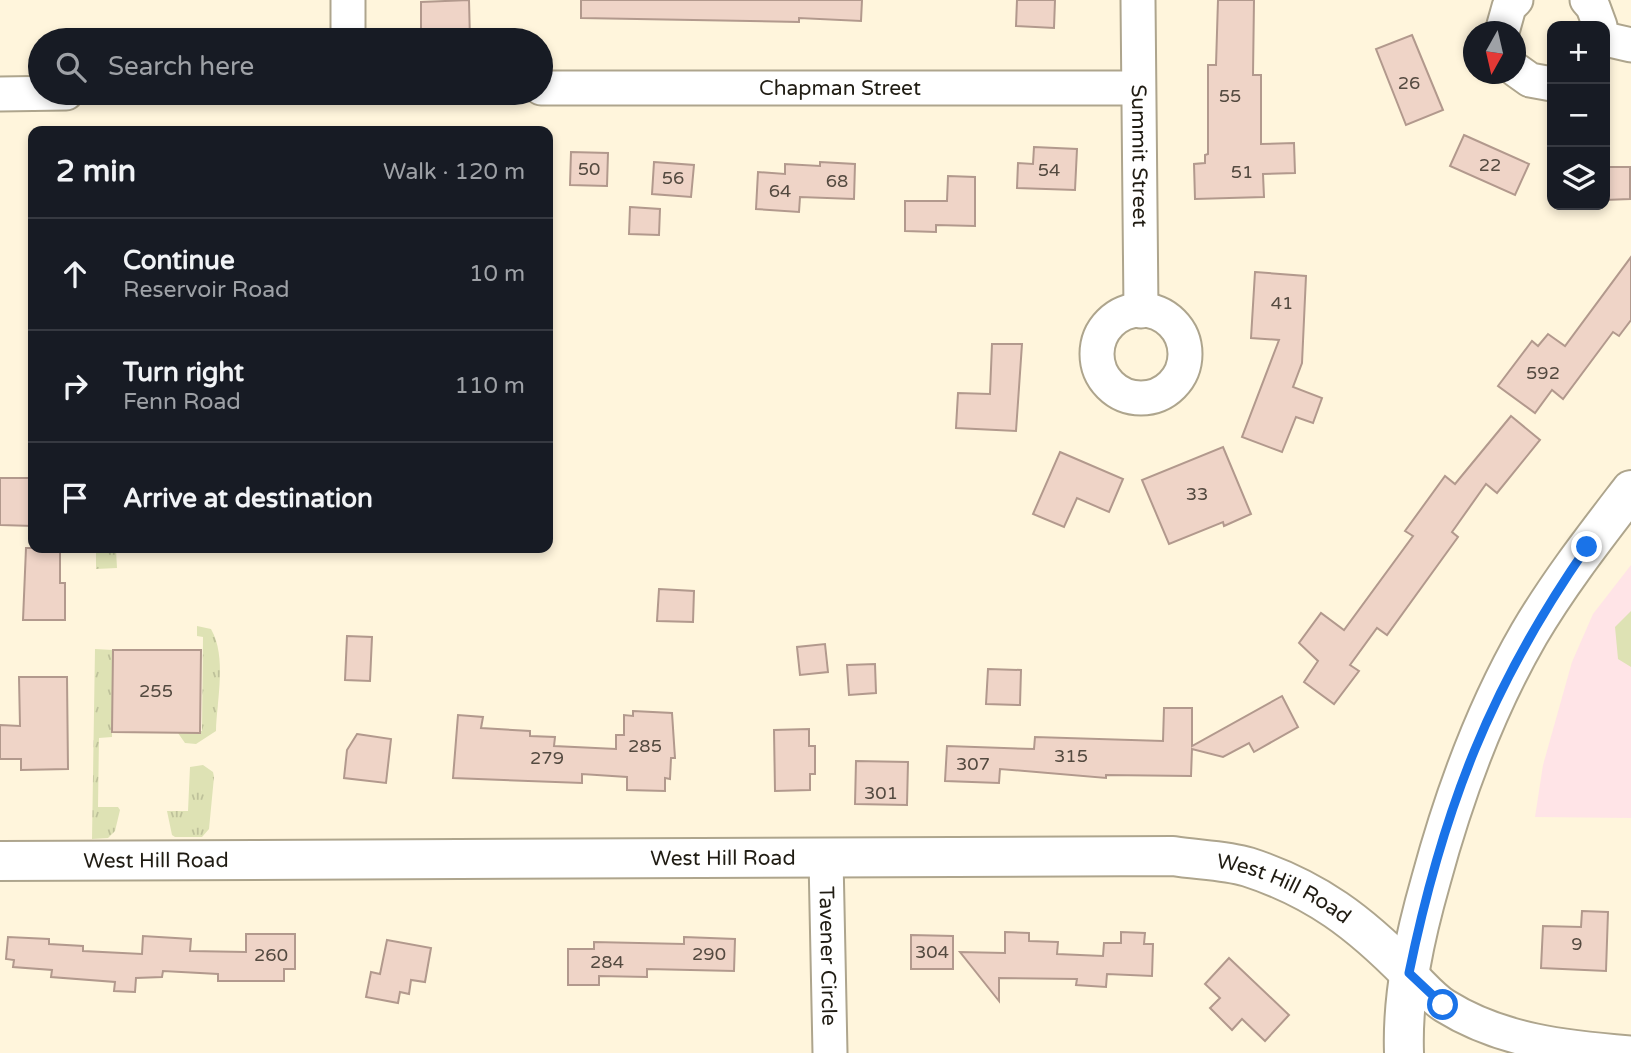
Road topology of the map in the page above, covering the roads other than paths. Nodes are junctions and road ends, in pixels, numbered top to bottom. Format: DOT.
graph roads {
  1 [pos="348,0"];
  2 [pos="1138,0"];
  3 [pos="1516,0"];
  4 [pos="1587,0"];
  5 [pos="1505,21"];
  6 [pos="1598,21"];
  7 [pos="348,28"];
  8 [pos="1610,40"];
  9 [pos="1631,45"];
  10 [pos="1526,77"];
  11 [pos="1547,83"];
  12 [pos="553,88"];
  13 [pos="1138,88"];
  14 [pos="0,94"];
  15 [pos="28,94"];
  16 [pos="1141,311"];
  17 [pos="1631,490"];
  18 [pos="826,858"];
  19 [pos="0,861"];
  20 [pos="1409,973"];
  21 [pos="830,1053"];
  22 [pos="1404,1053"];
  23 [pos="1631,1053"];
  1 -- 7 [label="street"];
  2 -- 13 [label="street, Summit Street"];
  3 -- 5 [label="street"];
  4 -- 6 [label="street"];
  8 -- 9 [label="street"];
  10 -- 11 [label="street"];
  12 -- 13 [label="street, Chapman Street"];
  13 -- 16 [label="street, Summit Street"];
  14 -- 15 [label="street"];
  17 -- 20 [label="street"];
  18 -- 19 [label="street, West Hill Road"];
  18 -- 20 [label="street, West Hill Road"];
  18 -- 21 [label="street, Tavener Circle"];
  20 -- 22 [label="street"];
  20 -- 23 [label="street"];
}
